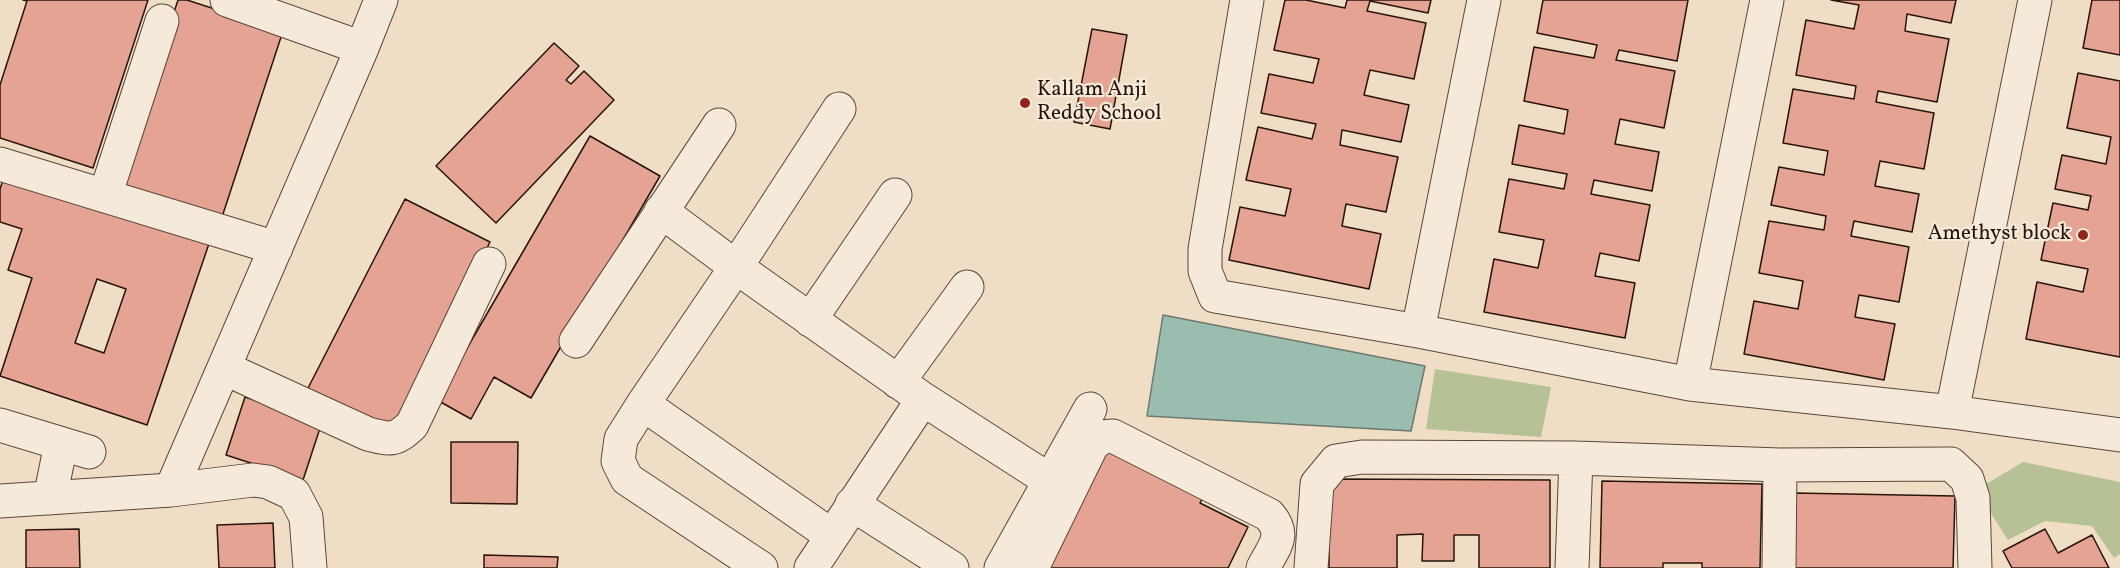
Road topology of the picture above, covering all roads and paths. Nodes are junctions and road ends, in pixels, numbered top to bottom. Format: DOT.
graph roads {
  1 [pos="227,0"];
  2 [pos="1247,0"];
  3 [pos="1484,0"];
  4 [pos="1767,0"];
  5 [pos="2035,0"];
  6 [pos="162,21"];
  7 [pos="371,26"];
  8 [pos="839,109"];
  9 [pos="719,125"];
  10 [pos="0,164"];
  11 [pos="895,195"];
  12 [pos="105,196"];
  13 [pos="660,211"];
  14 [pos="276,248"];
  15 [pos="489,264"];
  16 [pos="736,267"];
  17 [pos="967,287"];
  18 [pos="810,320"];
  19 [pos="1418,331"];
  20 [pos="576,341"];
  21 [pos="224,368"];
  22 [pos="1690,384"];
  23 [pos="910,390"];
  24 [pos="643,404"];
  25 [pos="1090,408"];
  26 [pos="1952,412"];
  27 [pos="0,424"];
  28 [pos="2120,435"];
  29 [pos="1576,458"];
  30 [pos="1780,465"];
  31 [pos="1049,480"];
  32 [pos="171,490"];
  33 [pos="50,498"];
  34 [pos="0,501"];
  35 [pos="852,504"];
  36 [pos="832,536"];
  37 [pos="310,568"];
  38 [pos="761,568"];
  39 [pos="811,568"];
  40 [pos="952,568"];
  41 [pos="1001,568"];
  42 [pos="1032,568"];
  43 [pos="1263,568"];
  44 [pos="1311,568"];
  45 [pos="1572,568"];
  46 [pos="1779,568"];
  47 [pos="1975,568"];
  1 -- 7 [label="street"];
  2 -- 19 [label="street"];
  3 -- 19 [label="street"];
  4 -- 22 [label="street"];
  5 -- 26 [label="street"];
  6 -- 12 [label="street"];
  7 -- 14 [label="street"];
  8 -- 16 [label="street"];
  9 -- 13 [label="street"];
  10 -- 12 [label="street"];
  11 -- 18 [label="street"];
  12 -- 14 [label="street"];
  13 -- 16 [label="street"];
  13 -- 20 [label="street"];
  14 -- 21 [label="street"];
  15 -- 21 [label="street"];
  16 -- 18 [label="street"];
  16 -- 24 [label="street"];
  17 -- 23 [label="street"];
  18 -- 23 [label="street"];
  19 -- 22 [label="street"];
  21 -- 32 [label="street"];
  22 -- 26 [label="street"];
  23 -- 31 [label="street"];
  23 -- 35 [label="street"];
  24 -- 36 [label="street"];
  24 -- 38 [label="street"];
  25 -- 31 [label="street"];
  26 -- 28 [label="street"];
  27 -- 33 [label="street"];
  29 -- 30 [label="street"];
  29 -- 44 [label="street"];
  29 -- 45 [label="street"];
  30 -- 46 [label="street"];
  30 -- 47 [label="street"];
  31 -- 41 [label="street"];
  32 -- 33 [label="street"];
  32 -- 37 [label="street"];
  33 -- 34 [label="street"];
  35 -- 36 [label="street"];
  35 -- 40 [label="street"];
  36 -- 39 [label="street"];
  42 -- 43 [label="street"];
}
